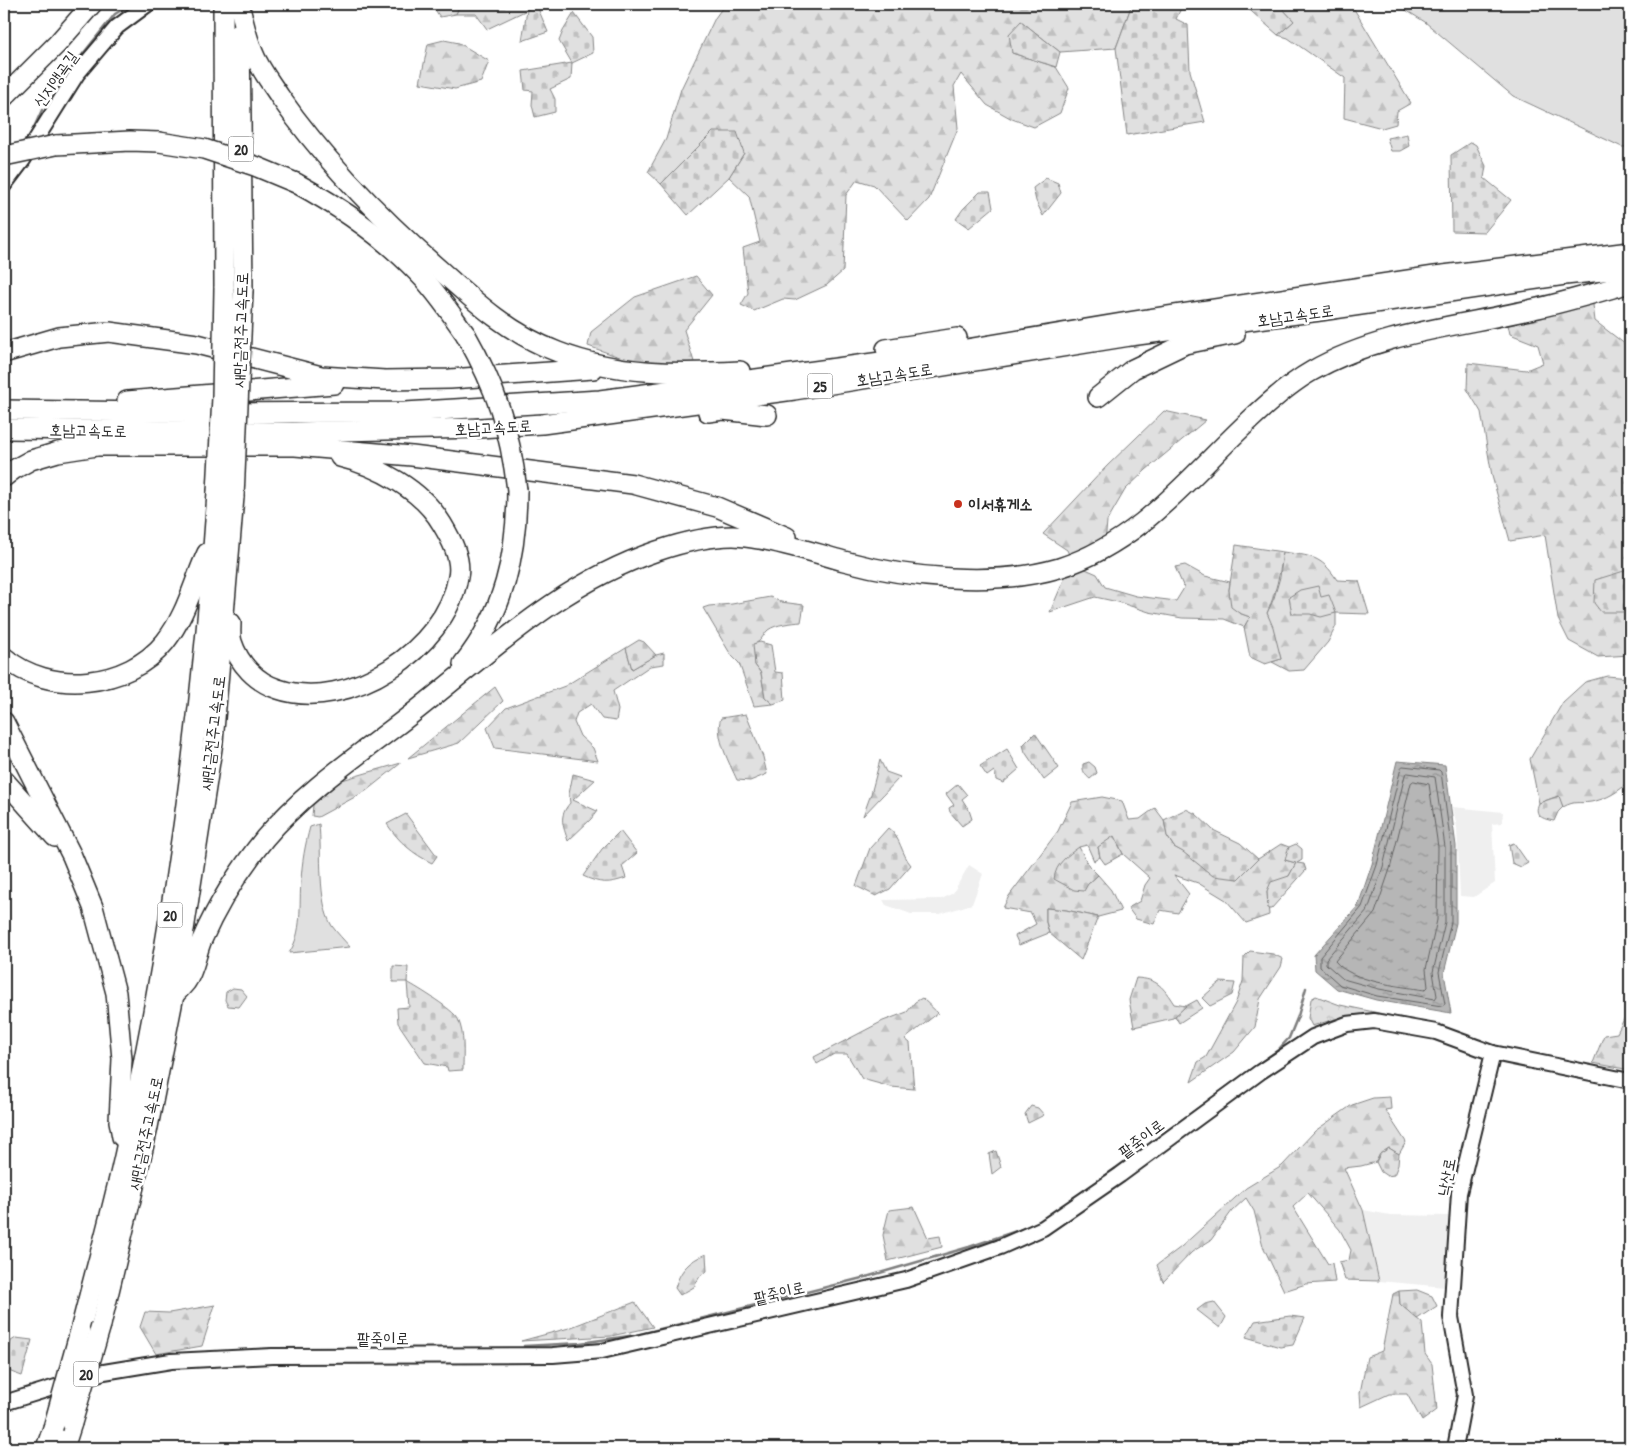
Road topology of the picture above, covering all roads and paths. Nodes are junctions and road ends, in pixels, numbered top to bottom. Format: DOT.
graph roads {
  1 [pos="92,4"];
  2 [pos="148,4"];
  3 [pos="231,8"];
  4 [pos="4,97"];
  5 [pos="4,156"];
  6 [pos="4,185"];
  7 [pos="1630,252"];
  8 [pos="1630,268"];
  9 [pos="1630,283"];
  10 [pos="1320,312"];
  11 [pos="1134,321"];
  12 [pos="4,353"];
  13 [pos="617,368"];
  14 [pos="385,380"];
  15 [pos="1098,397"];
  16 [pos="7,410"];
  17 [pos="766,416"];
  18 [pos="542,424"];
  19 [pos="4,430"];
  20 [pos="97,446"];
  21 [pos="295,446"];
  22 [pos="4,477"];
  23 [pos="226,494"];
  24 [pos="214,538"];
  25 [pos="846,562"];
  26 [pos="228,584"];
  27 [pos="4,657"];
  28 [pos="445,686"];
  29 [pos="4,722"];
  30 [pos="4,780"];
  31 [pos="72,856"];
  32 [pos="174,995"];
  33 [pos="1493,1053"];
  34 [pos="1630,1081"];
  35 [pos="124,1154"];
  36 [pos="4,1403"];
  37 [pos="46,1448"];
  38 [pos="64,1448"];
  39 [pos="1455,1448"];
  1 -- 4 [label="highway"];
  2 -- 6 [label="street, 신지앵곡길"];
  3 -- 13 [label="highway"];
  3 -- 23 [label="highway, 새만금전주고속도로 / 20, bridge"];
  3 -- 23 [label="highway, 새만금전주고속도로 / 20, bridge"];
  5 -- 28 [label="highway, bridge"];
  7 -- 11 [label="highway, 호남고속도로 / 25"];
  8 -- 10 [label="highway, 호남고속도로 / 25"];
  9 -- 25 [label="highway"];
  10 -- 15 [label="highway"];
  10 -- 18 [label="highway, 호남고속도로 / 25"];
  11 -- 13 [label="highway"];
  11 -- 16 [label="highway, 호남고속도로 / 25"];
  12 -- 14 [label="highway"];
  13 -- 14 [label="highway"];
  14 -- 16 [label="highway"];
  17 -- 18 [label="highway"];
  18 -- 19 [label="highway, 호남고속도로 / 25"];
  19 -- 20 [label="highway"];
  20 -- 21 [label="highway"];
  20 -- 22 [label="highway"];
  21 -- 25 [label="highway"];
  21 -- 26 [label="highway"];
  23 -- 24 [label="highway, 새만금전주고속도로 / 20"];
  23 -- 26 [label="highway, 새만금전주고속도로 / 20"];
  24 -- 27 [label="highway"];
  24 -- 35 [label="highway, 새만금전주고속도로 / 20"];
  25 -- 28 [label="highway"];
  26 -- 32 [label="highway, 새만금전주고속도로 / 20"];
  28 -- 32 [label="highway"];
  29 -- 31 [label="highway"];
  30 -- 31 [label="highway"];
  31 -- 35 [label="highway"];
  32 -- 38 [label="highway, 새만금전주고속도로 / 20, bridge"];
  33 -- 34 [label="street"];
  33 -- 36 [label="street, 팥죽이로"];
  33 -- 39 [label="street, 낙산로"];
  35 -- 37 [label="highway, 새만금전주고속도로 / 20, bridge"];
}
